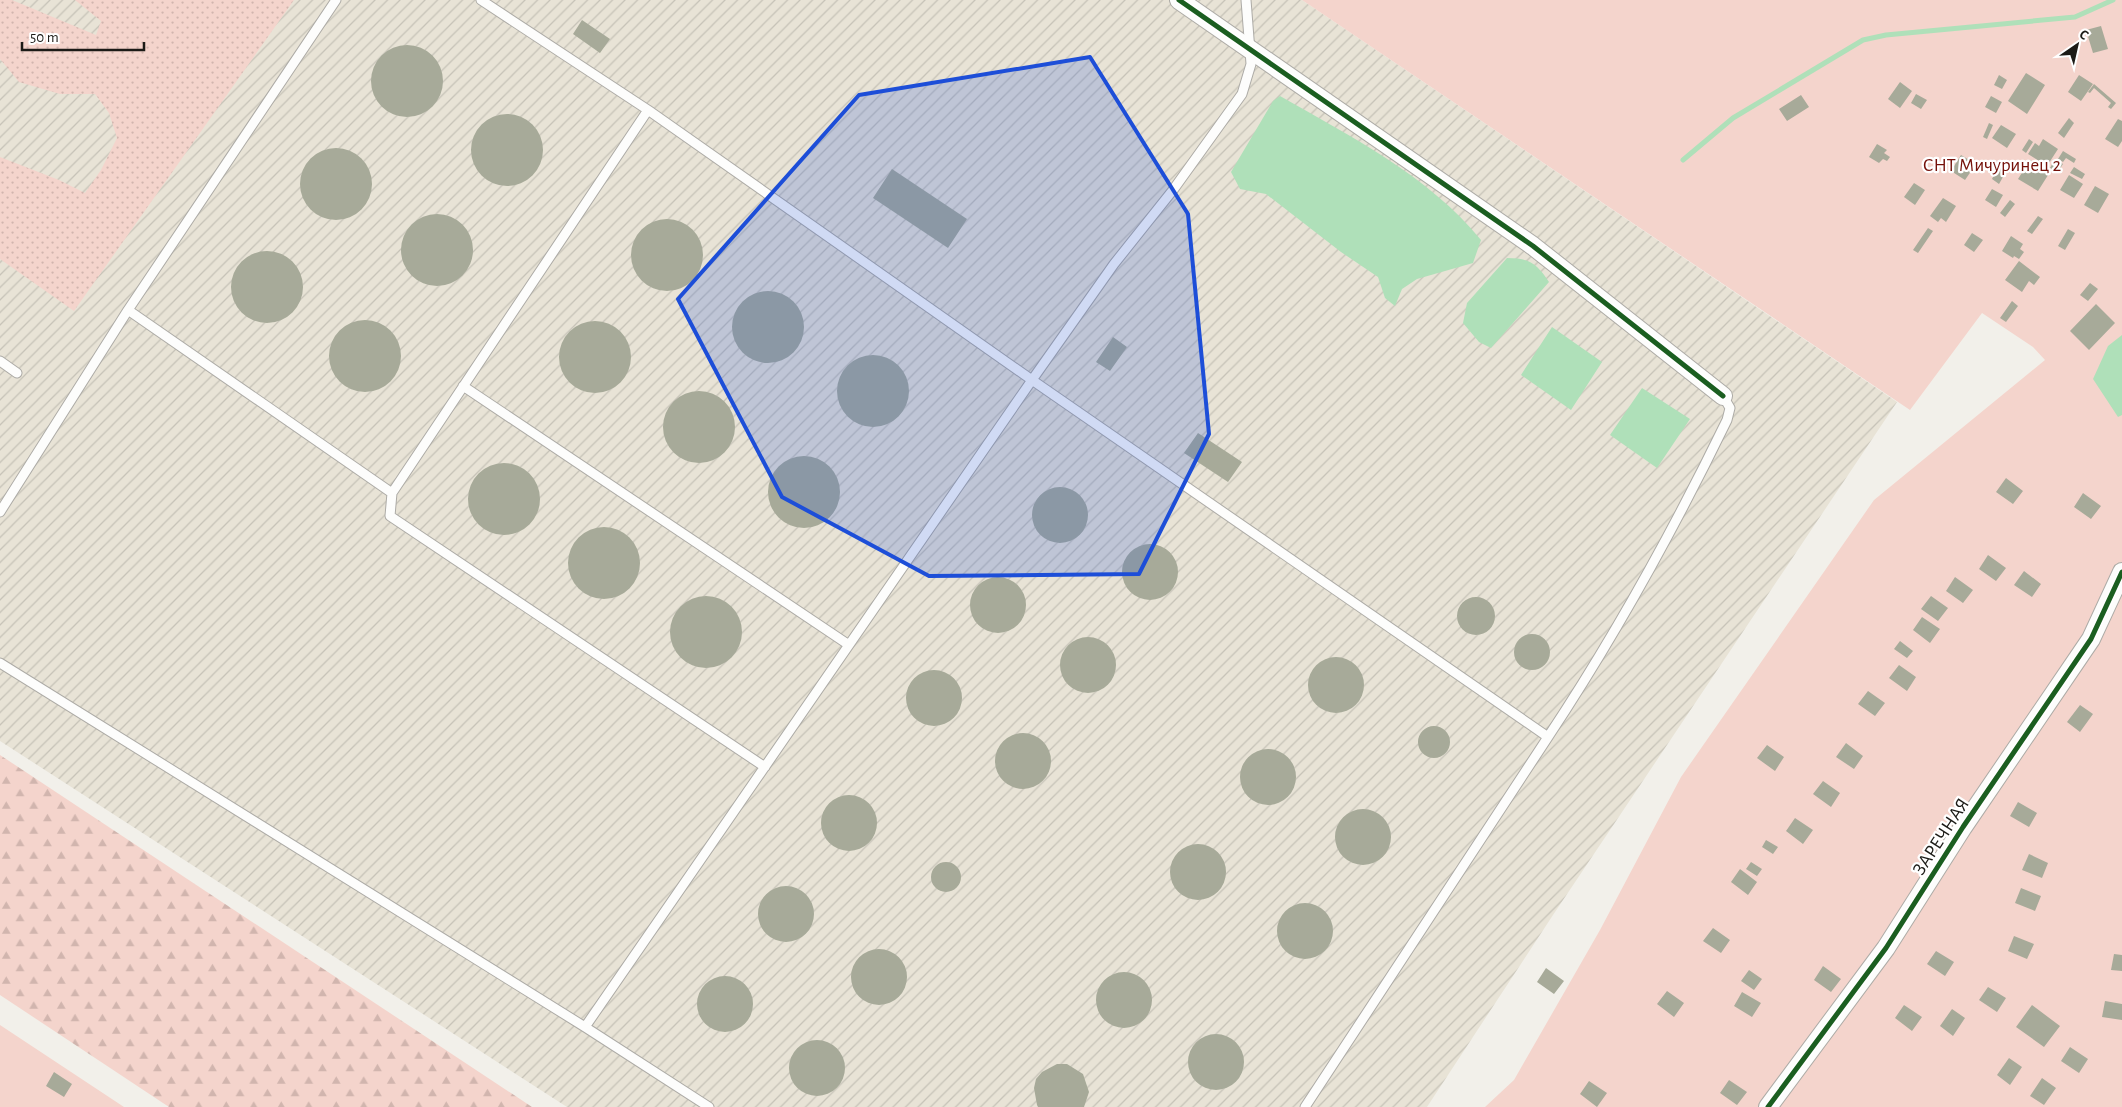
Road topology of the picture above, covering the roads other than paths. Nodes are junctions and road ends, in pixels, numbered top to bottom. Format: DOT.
graph roads {
  1 [pos="336,0"];
  2 [pos="481,0"];
  3 [pos="1179,0"];
  4 [pos="1246,0"];
  5 [pos="1250,48"];
  6 [pos="648,110"];
  7 [pos="128,310"];
  8 [pos="0,361"];
  9 [pos="17,373"];
  10 [pos="1032,380"];
  11 [pos="463,386"];
  12 [pos="1723,396"];
  13 [pos="392,493"];
  14 [pos="0,512"];
  15 [pos="2122,572"];
  16 [pos="849,645"];
  17 [pos="0,663"];
  18 [pos="1548,737"];
  19 [pos="765,767"];
  20 [pos="585,1027"];
  21 [pos="1771,1106"];
  22 [pos="709,1107"];
  23 [pos="1305,1107"];
  1 -- 7 [label="lane"];
  2 -- 6 [label="lane"];
  3 -- 5 [label="street"];
  4 -- 5 [label="lane"];
  5 -- 10 [label="lane"];
  5 -- 12 [label="street"];
  6 -- 10 [label="lane"];
  6 -- 11 [label="lane"];
  7 -- 13 [label="lane"];
  7 -- 14 [label="lane"];
  8 -- 9 [label="lane"];
  10 -- 16 [label="lane"];
  10 -- 18 [label="lane"];
  11 -- 13 [label="lane"];
  11 -- 16 [label="lane"];
  12 -- 18 [label="lane"];
  13 -- 19 [label="lane"];
  15 -- 21 [label="street, ЗАРЕЧНАЯ"];
  16 -- 19 [label="lane"];
  17 -- 20 [label="lane"];
  18 -- 23 [label="lane"];
  19 -- 20 [label="lane"];
  20 -- 22 [label="lane"];
}
